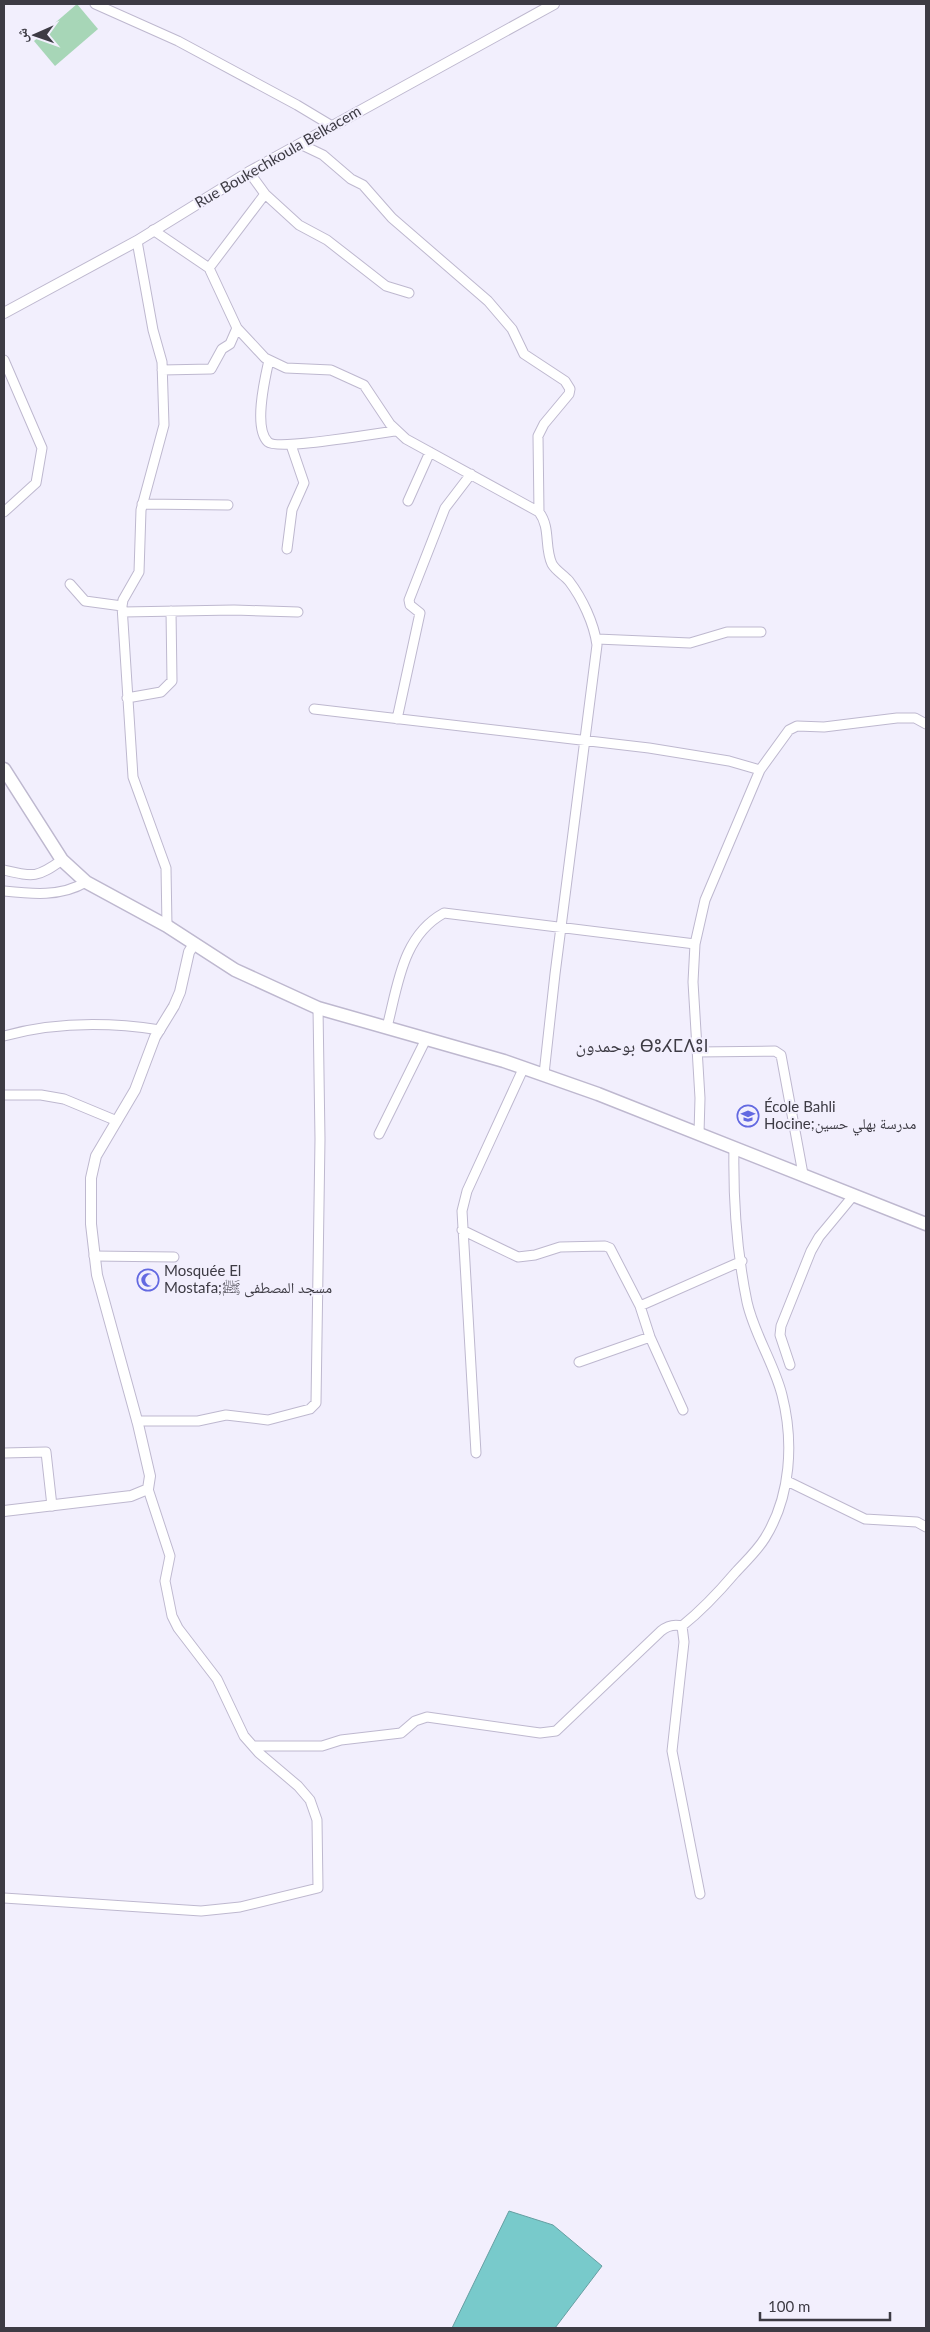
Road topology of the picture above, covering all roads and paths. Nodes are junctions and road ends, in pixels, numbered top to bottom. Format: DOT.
graph roads {
  1 [pos="95,4"];
  2 [pos="554,4"];
  3 [pos="332,126"];
  4 [pos="300,144"];
  5 [pos="249,172"];
  6 [pos="265,194"];
  7 [pos="153,230"];
  8 [pos="137,242"];
  9 [pos="209,268"];
  10 [pos="409,293"];
  11 [pos="4,313"];
  12 [pos="238,328"];
  13 [pos="4,360"];
  14 [pos="269,360"];
  15 [pos="162,370"];
  16 [pos="396,431"];
  17 [pos="291,445"];
  18 [pos="430,452"];
  19 [pos="470,474"];
  20 [pos="408,501"];
  21 [pos="142,504"];
  22 [pos="228,505"];
  23 [pos="4,512"];
  24 [pos="539,512"];
  25 [pos="287,549"];
  26 [pos="70,584"];
  27 [pos="122,609"];
  28 [pos="171,611"];
  29 [pos="298,612"];
  30 [pos="761,632"];
  31 [pos="597,639"];
  32 [pos="127,698"];
  33 [pos="314,709"];
  34 [pos="397,719"];
  35 [pos="926,724"];
  36 [pos="585,739"];
  37 [pos="4,769"];
  38 [pos="760,770"];
  39 [pos="62,860"];
  40 [pos="4,870"];
  41 [pos="86,882"];
  42 [pos="4,891"];
  43 [pos="167,926"];
  44 [pos="562,929"];
  45 [pos="194,944"];
  46 [pos="695,944"];
  47 [pos="318,1008"];
  48 [pos="387,1027"];
  49 [pos="160,1030"];
  50 [pos="4,1036"];
  51 [pos="426,1038"];
  52 [pos="697,1052"];
  53 [pos="524,1067"];
  54 [pos="544,1074"];
  55 [pos="4,1095"];
  56 [pos="117,1120"];
  57 [pos="698,1133"];
  58 [pos="379,1134"];
  59 [pos="734,1147"];
  60 [pos="803,1174"];
  61 [pos="853,1196"];
  62 [pos="926,1224"];
  63 [pos="462,1230"];
  64 [pos="94,1256"];
  65 [pos="174,1256"];
  66 [pos="742,1261"];
  67 [pos="640,1306"];
  68 [pos="650,1337"];
  69 [pos="578,1362"];
  70 [pos="790,1365"];
  71 [pos="683,1410"];
  72 [pos="138,1421"];
  73 [pos="476,1452"];
  74 [pos="4,1453"];
  75 [pos="786,1481"];
  76 [pos="148,1489"];
  77 [pos="52,1506"];
  78 [pos="4,1511"];
  79 [pos="926,1527"];
  80 [pos="682,1626"];
  81 [pos="253,1746"];
  82 [pos="700,1894"];
  83 [pos="4,1898"];
  1 -- 3 [label="street"];
  2 -- 3 [label="street, Rue Boukechkoula Belkacem"];
  3 -- 4 [label="street, Rue Boukechkoula Belkacem"];
  4 -- 5 [label="street, Rue Boukechkoula Belkacem"];
  4 -- 24 [label="street"];
  5 -- 6 [label="street"];
  5 -- 7 [label="street, Rue Boukechkoula Belkacem"];
  6 -- 9 [label="street"];
  6 -- 10 [label="street"];
  7 -- 8 [label="street, Rue Boukechkoula Belkacem"];
  7 -- 9 [label="street"];
  8 -- 11 [label="street, Rue Boukechkoula Belkacem"];
  8 -- 15 [label="street"];
  9 -- 12 [label="street"];
  12 -- 14 [label="street"];
  12 -- 15 [label="street"];
  13 -- 23 [label="street"];
  14 -- 16 [label="street"];
  14 -- 17 [label="street"];
  15 -- 21 [label="street"];
  16 -- 17 [label="street"];
  16 -- 18 [label="street"];
  17 -- 25 [label="street"];
  18 -- 19 [label="street"];
  18 -- 20 [label="street"];
  19 -- 24 [label="street"];
  19 -- 34 [label="street"];
  21 -- 22 [label="street"];
  21 -- 27 [label="street"];
  24 -- 31 [label="street"];
  26 -- 27 [label="street"];
  27 -- 28 [label="street"];
  27 -- 32 [label="street"];
  28 -- 29 [label="street"];
  28 -- 32 [label="street"];
  30 -- 31 [label="street"];
  31 -- 36 [label="street"];
  32 -- 43 [label="street"];
  33 -- 34 [label="street"];
  34 -- 36 [label="street"];
  35 -- 38 [label="street"];
  36 -- 38 [label="street"];
  36 -- 44 [label="street"];
  37 -- 39 [label="main road"];
  38 -- 46 [label="street"];
  39 -- 40 [label="street"];
  39 -- 41 [label="main road"];
  41 -- 42 [label="street"];
  41 -- 43 [label="main road"];
  43 -- 45 [label="main road"];
  44 -- 46 [label="street"];
  44 -- 48 [label="street"];
  44 -- 54 [label="street"];
  45 -- 47 [label="main road"];
  45 -- 49 [label="street"];
  46 -- 52 [label="street"];
  47 -- 48 [label="main road"];
  47 -- 72 [label="street"];
  48 -- 51 [label="main road"];
  49 -- 50 [label="street"];
  49 -- 56 [label="street"];
  51 -- 53 [label="main road"];
  51 -- 58 [label="street"];
  52 -- 57 [label="street"];
  52 -- 60 [label="street"];
  53 -- 54 [label="main road"];
  53 -- 63 [label="street"];
  54 -- 57 [label="main road"];
  55 -- 56 [label="street"];
  56 -- 64 [label="street"];
  57 -- 59 [label="main road"];
  59 -- 60 [label="main road"];
  59 -- 66 [label="street"];
  60 -- 61 [label="main road"];
  61 -- 62 [label="main road"];
  61 -- 70 [label="street"];
  63 -- 67 [label="street"];
  63 -- 73 [label="street"];
  64 -- 65 [label="street"];
  64 -- 72 [label="street"];
  66 -- 67 [label="street"];
  66 -- 75 [label="street"];
  67 -- 68 [label="street"];
  68 -- 69 [label="street"];
  68 -- 71 [label="street"];
  72 -- 76 [label="street"];
  74 -- 77 [label="street"];
  75 -- 79 [label="street"];
  75 -- 80 [label="street"];
  76 -- 77 [label="street"];
  76 -- 81 [label="street"];
  77 -- 78 [label="street"];
  80 -- 81 [label="street"];
  80 -- 82 [label="street"];
  81 -- 83 [label="street"];
}
